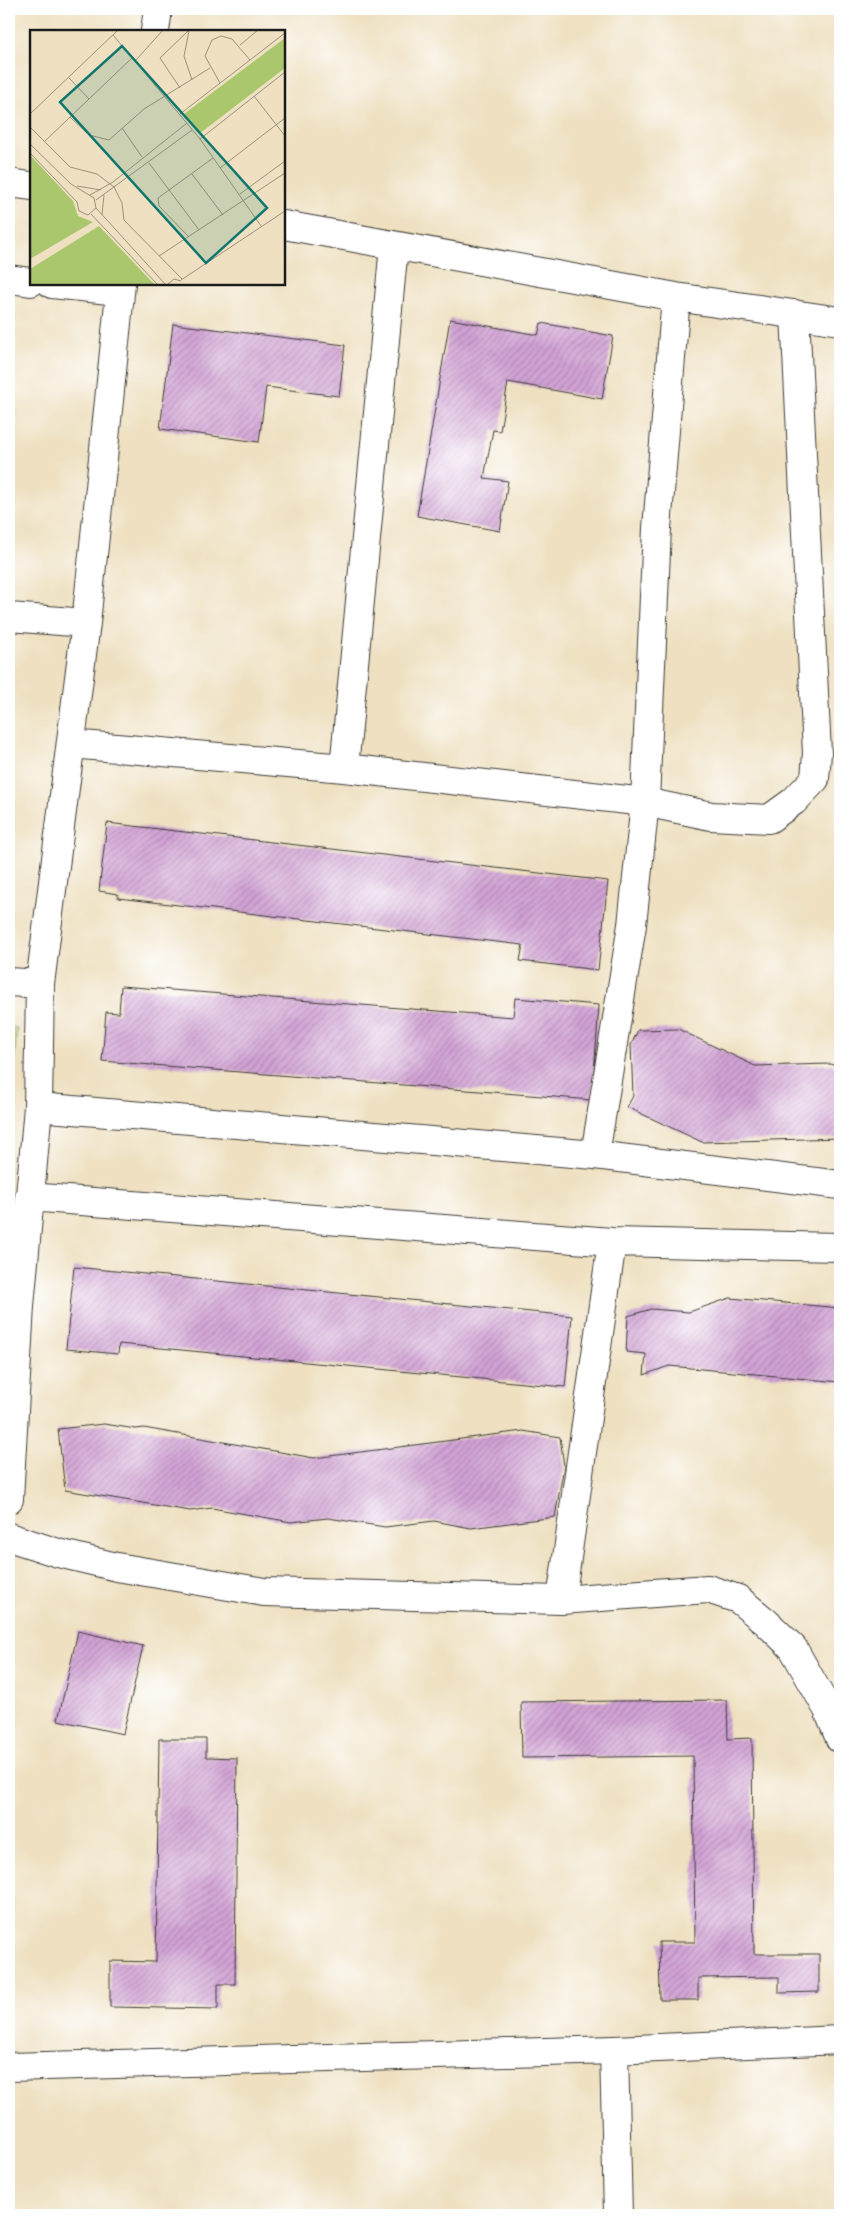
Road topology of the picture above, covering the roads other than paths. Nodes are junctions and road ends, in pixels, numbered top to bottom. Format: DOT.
graph roads {
  1 [pos="158,9"];
  2 [pos="155,30"];
  3 [pos="9,184"];
  4 [pos="30,186"];
  5 [pos="285,225"];
  6 [pos="394,246"];
  7 [pos="9,279"];
  8 [pos="30,282"];
  9 [pos="75,285"];
  10 [pos="120,287"];
  11 [pos="676,297"];
  12 [pos="795,314"];
  13 [pos="840,321"];
  14 [pos="9,617"];
  15 [pos="86,623"];
  16 [pos="71,744"];
  17 [pos="344,768"];
  18 [pos="645,802"];
  19 [pos="9,982"];
  20 [pos="40,984"];
  21 [pos="38,1107"];
  22 [pos="595,1155"];
  23 [pos="840,1185"];
  24 [pos="29,1197"];
  25 [pos="612,1242"];
  26 [pos="840,1247"];
  27 [pos="14,1305"];
  28 [pos="9,1499"];
  29 [pos="9,1537"];
  30 [pos="560,1600"];
  31 [pos="840,1739"];
  32 [pos="840,2040"];
  33 [pos="614,2050"];
  34 [pos="9,2067"];
  35 [pos="618,2215"];
  1 -- 2 [label="street"];
  3 -- 4 [label="street"];
  5 -- 6 [label="street"];
  6 -- 11 [label="street"];
  6 -- 17 [label="street"];
  7 -- 8 [label="street"];
  9 -- 10 [label="street"];
  10 -- 15 [label="street"];
  11 -- 12 [label="street"];
  11 -- 18 [label="street"];
  12 -- 13 [label="street"];
  12 -- 18 [label="street"];
  14 -- 15 [label="street"];
  15 -- 16 [label="street"];
  16 -- 17 [label="street"];
  16 -- 20 [label="street"];
  17 -- 18 [label="street"];
  18 -- 22 [label="street"];
  19 -- 20 [label="street"];
  20 -- 21 [label="street"];
  21 -- 22 [label="street"];
  21 -- 24 [label="street"];
  22 -- 23 [label="street"];
  24 -- 25 [label="street"];
  24 -- 27 [label="street"];
  25 -- 26 [label="street"];
  25 -- 30 [label="street"];
  27 -- 28 [label="street"];
  29 -- 30 [label="street"];
  30 -- 31 [label="street"];
  32 -- 33 [label="street"];
  33 -- 34 [label="street"];
  33 -- 35 [label="street"];
}
